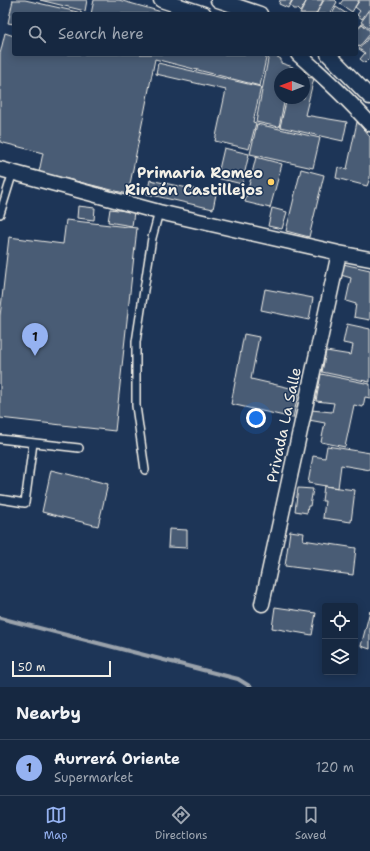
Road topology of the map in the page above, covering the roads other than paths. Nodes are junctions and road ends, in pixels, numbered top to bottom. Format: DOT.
graph roads {
  1 [pos="161,0"];
  2 [pos="218,0"];
  3 [pos="198,12"];
  4 [pos="254,12"];
  5 [pos="300,56"];
  6 [pos="330,56"];
  7 [pos="370,98"];
  8 [pos="370,124"];
  9 [pos="6,171"];
  10 [pos="159,212"];
  11 [pos="0,214"];
  12 [pos="339,253"];
  13 [pos="370,259"];
  14 [pos="0,439"];
  15 [pos="33,443"];
  16 [pos="79,448"];
  17 [pos="145,470"];
  18 [pos="0,499"];
  19 [pos="262,604"];
  1 -- 3 [label="street"];
  2 -- 4 [label="street"];
  5 -- 8 [label="street"];
  6 -- 7 [label="street"];
  9 -- 10 [label="street"];
  9 -- 11 [label="lane"];
  10 -- 12 [label="street"];
  10 -- 17 [label="lane"];
  12 -- 13 [label="street"];
  12 -- 19 [label="street, Privada La Salle"];
  14 -- 15 [label="lane"];
  15 -- 16 [label="lane"];
  15 -- 18 [label="lane"];
}
